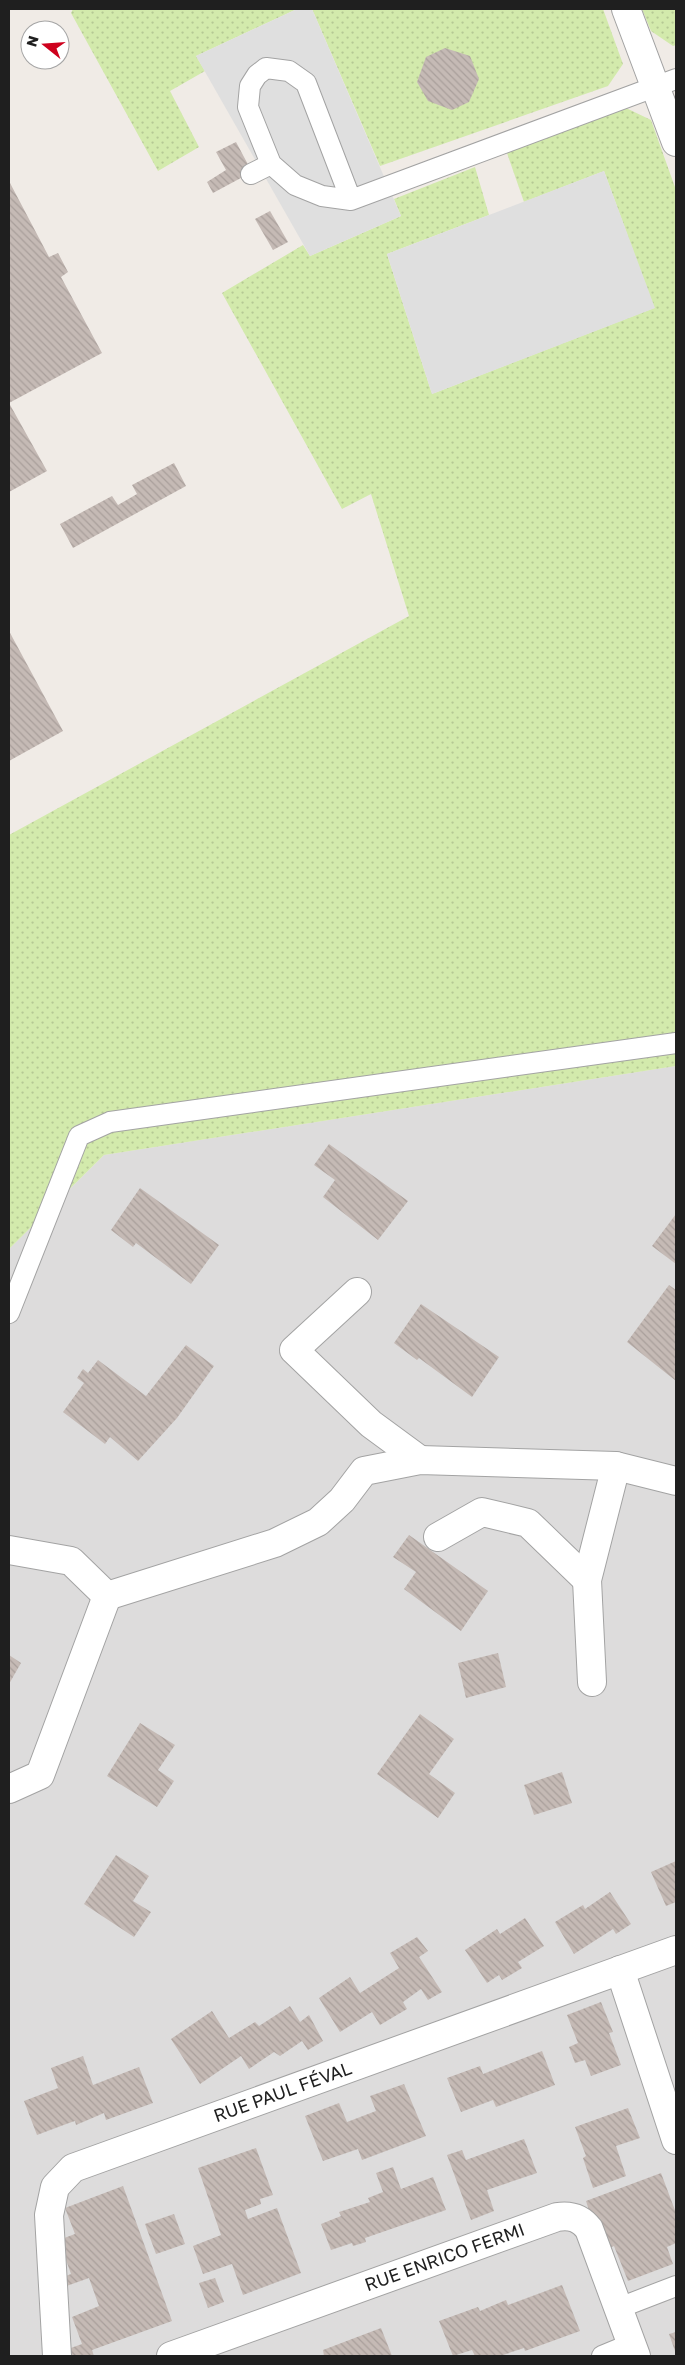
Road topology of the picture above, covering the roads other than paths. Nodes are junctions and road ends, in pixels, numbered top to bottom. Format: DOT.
graph roads {
  1 [pos="626,9"];
  2 [pos="666,83"];
  3 [pos="676,142"];
  4 [pos="271,164"];
  5 [pos="251,174"];
  6 [pos="351,200"];
  7 [pos="676,1043"];
  8 [pos="357,1292"];
  9 [pos="9,1313"];
  10 [pos="420,1460"];
  11 [pos="616,1466"];
  12 [pos="676,1480"];
  13 [pos="438,1537"];
  14 [pos="9,1550"];
  15 [pos="587,1580"];
  16 [pos="107,1596"];
  17 [pos="592,1682"];
  18 [pos="9,1789"];
  19 [pos="676,1950"];
  20 [pos="620,1970"];
  21 [pos="676,2140"];
  22 [pos="676,2286"];
  23 [pos="619,2308"];
  24 [pos="634,2350"];
  25 [pos="57,2356"];
  26 [pos="171,2356"];
  27 [pos="602,2356"];
  1 -- 2 [label="street"];
  2 -- 3 [label="street"];
  2 -- 6 [label="lane"];
  4 -- 5 [label="lane"];
  4 -- 6 [label="lane"];
  4 -- 6 [label="lane"];
  7 -- 9 [label="lane"];
  8 -- 10 [label="street"];
  10 -- 11 [label="street"];
  10 -- 16 [label="street"];
  11 -- 12 [label="street"];
  11 -- 15 [label="street"];
  13 -- 15 [label="street"];
  14 -- 16 [label="street"];
  15 -- 17 [label="street"];
  16 -- 18 [label="street"];
  19 -- 20 [label="street, RUE PAUL FÉVAL"];
  20 -- 21 [label="street"];
  20 -- 25 [label="street, RUE PAUL FÉVAL"];
  22 -- 23 [label="lane"];
  23 -- 24 [label="street, RUE ENRICO FERMI"];
  23 -- 26 [label="street, RUE ENRICO FERMI"];
  24 -- 27 [label="lane"];
}
